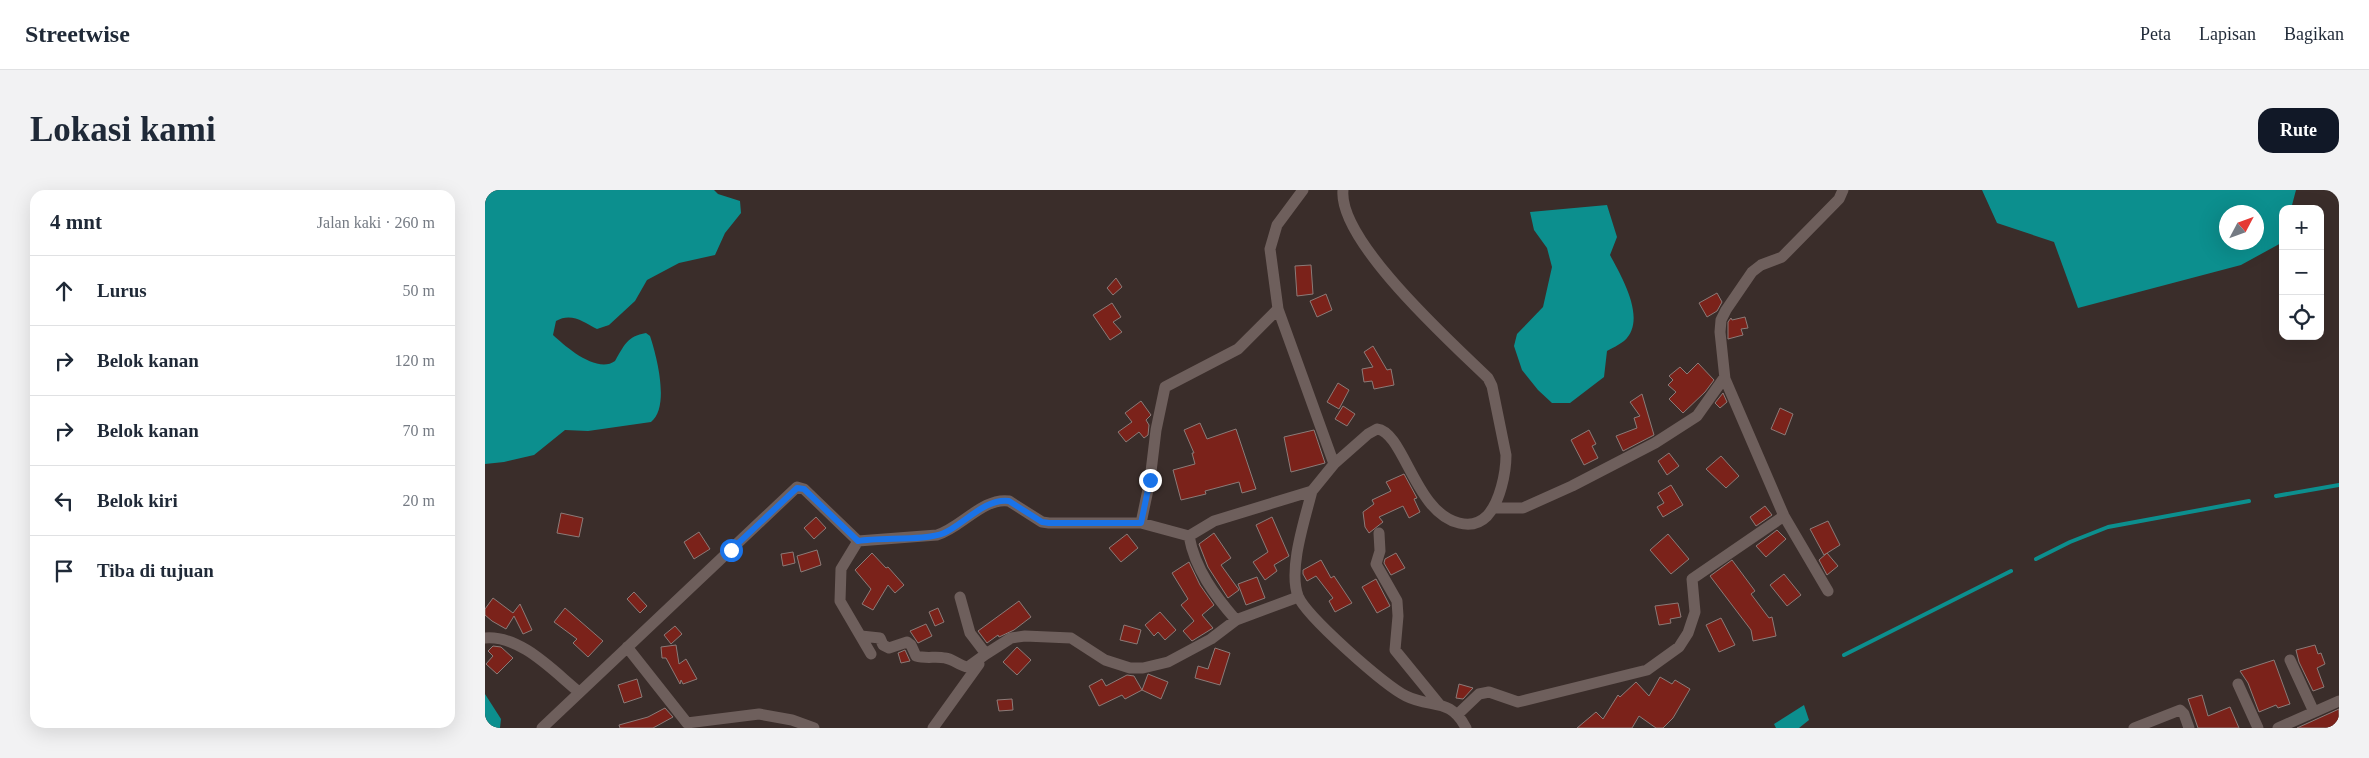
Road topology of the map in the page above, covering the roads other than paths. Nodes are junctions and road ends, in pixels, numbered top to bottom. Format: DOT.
graph roads {
  1 [pos="1303,190"];
  2 [pos="1343,190"];
  3 [pos="1843,190"];
  4 [pos="1278,310"];
  5 [pos="1724,378"];
  6 [pos="1334,464"];
  7 [pos="1311,491"];
  8 [pos="1494,508"];
  9 [pos="1784,516"];
  10 [pos="1141,523"];
  11 [pos="1379,533"];
  12 [pos="1189,536"];
  13 [pos="858,541"];
  14 [pos="1827,590"];
  15 [pos="960,597"];
  16 [pos="1298,597"];
  17 [pos="1236,620"];
  18 [pos="861,636"];
  19 [pos="485,638"];
  20 [pos="627,647"];
  21 [pos="871,654"];
  22 [pos="985,654"];
  23 [pos="2290,660"];
  24 [pos="2238,684"];
  25 [pos="579,692"];
  26 [pos="2339,701"];
  27 [pos="1439,704"];
  28 [pos="2314,712"];
  29 [pos="1458,714"];
  30 [pos="542,728"];
  31 [pos="814,728"];
  32 [pos="933,728"];
  33 [pos="1466,728"];
  34 [pos="2134,728"];
  35 [pos="2189,728"];
  36 [pos="2258,728"];
  37 [pos="2278,728"];
  1 -- 4 [label="street"];
  2 -- 8 [label="street"];
  3 -- 5 [label="street"];
  4 -- 6 [label="street"];
  4 -- 10 [label="street"];
  5 -- 8 [label="street"];
  5 -- 9 [label="street"];
  6 -- 7 [label="street"];
  6 -- 8 [label="street"];
  7 -- 12 [label="street"];
  7 -- 16 [label="street"];
  9 -- 14 [label="street"];
  9 -- 29 [label="street"];
  10 -- 12 [label="street"];
  10 -- 13 [label="street"];
  11 -- 27 [label="street"];
  12 -- 17 [label="street"];
  13 -- 18 [label="street"];
  13 -- 20 [label="street"];
  15 -- 22 [label="street"];
  16 -- 17 [label="street"];
  16 -- 27 [label="street"];
  17 -- 22 [label="street"];
  18 -- 21 [label="street"];
  18 -- 22 [label="street"];
  19 -- 25 [label="street"];
  20 -- 25 [label="street"];
  20 -- 31 [label="street"];
  22 -- 32 [label="street"];
  23 -- 28 [label="street"];
  24 -- 36 [label="street"];
  25 -- 30 [label="street"];
  26 -- 28 [label="street"];
  27 -- 29 [label="street"];
  28 -- 37 [label="street"];
  29 -- 33 [label="street"];
  34 -- 35 [label="street"];
}
